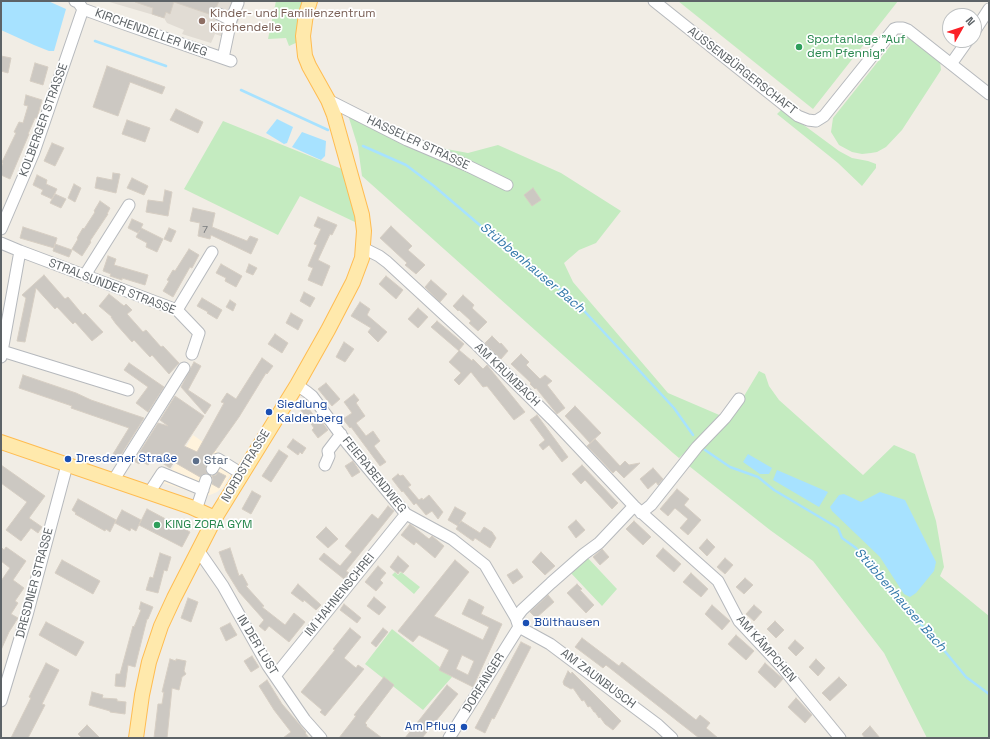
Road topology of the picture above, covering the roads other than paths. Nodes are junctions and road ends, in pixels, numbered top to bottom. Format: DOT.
graph roads {
  1 [pos="75,1"];
  2 [pos="310,1"];
  3 [pos="654,1"];
  4 [pos="238,3"];
  5 [pos="84,9"];
  6 [pos="989,9"];
  7 [pos="219,14"];
  8 [pos="231,20"];
  9 [pos="982,20"];
  10 [pos="962,48"];
  11 [pos="951,64"];
  12 [pos="989,94"];
  13 [pos="328,100"];
  14 [pos="507,185"];
  15 [pos="129,205"];
  16 [pos="1,229"];
  17 [pos="1,243"];
  18 [pos="363,248"];
  19 [pos="20,251"];
  20 [pos="212,252"];
  21 [pos="85,275"];
  22 [pos="177,310"];
  23 [pos="192,354"];
  24 [pos="2,355"];
  25 [pos="184,368"];
  26 [pos="296,385"];
  27 [pos="128,390"];
  28 [pos="739,399"];
  29 [pos="341,434"];
  30 [pos="1,442"];
  31 [pos="67,465"];
  32 [pos="325,465"];
  33 [pos="212,469"];
  34 [pos="242,474"];
  35 [pos="113,481"];
  36 [pos="149,493"];
  37 [pos="637,509"];
  38 [pos="196,510"];
  39 [pos="406,514"];
  40 [pos="216,518"];
  41 [pos="198,550"];
  42 [pos="517,622"];
  43 [pos="275,676"];
  44 [pos="1,701"];
  45 [pos="136,738"];
  46 [pos="321,738"];
  47 [pos="449,738"];
  48 [pos="672,738"];
  49 [pos="840,738"];
  1 -- 5 [label="street, KIRCHENDELLER WEG"];
  2 -- 13 [label="main road"];
  3 -- 11 [label="street, AUSSENBÜRGERSCHAFT"];
  4 -- 8 [label="street"];
  5 -- 8 [label="street, KIRCHENDELLER WEG"];
  5 -- 16 [label="street, KOLBERGER STRASSE"];
  6 -- 9 [label="street"];
  7 -- 8 [label="street"];
  10 -- 11 [label="street"];
  11 -- 12 [label="street, AUSSENBÜRGERSCHAFT"];
  13 -- 14 [label="street, HASSELER STRASSE"];
  13 -- 18 [label="main road"];
  15 -- 21 [label="street"];
  17 -- 19 [label="street, STRALSUNDER STRASSE"];
  18 -- 26 [label="main road, NORDSTRASSE"];
  18 -- 37 [label="street, AM KRUMBACH"];
  19 -- 21 [label="street, STRALSUNDER STRASSE"];
  19 -- 24 [label="street"];
  20 -- 22 [label="street"];
  21 -- 22 [label="street, STRALSUNDER STRASSE"];
  22 -- 23 [label="street, STRALSUNDER STRASSE"];
  24 -- 27 [label="street"];
  25 -- 35 [label="street"];
  26 -- 29 [label="street, FEIERABENDWEG"];
  26 -- 34 [label="main road, NORDSTRASSE"];
  28 -- 37 [label="street"];
  29 -- 32 [label="street"];
  29 -- 39 [label="street, FEIERABENDWEG"];
  30 -- 31 [label="main road"];
  31 -- 35 [label="main road"];
  31 -- 44 [label="street, DRESDNER STRASSE"];
  33 -- 34 [label="street"];
  34 -- 40 [label="main road, NORDSTRASSE"];
  35 -- 36 [label="main road"];
  36 -- 38 [label="main road"];
  36 -- 38 [label="street"];
  37 -- 42 [label="street"];
  37 -- 49 [label="street, AM KÄMPCHEN"];
  38 -- 40 [label="main road"];
  39 -- 42 [label="street, FEIERABENDWEG"];
  39 -- 43 [label="street, IM HAHNENSCHREI"];
  40 -- 41 [label="main road, NORDSTRASSE"];
  41 -- 43 [label="street, IN DER LUST"];
  41 -- 45 [label="main road, NORDSTRASSE"];
  42 -- 47 [label="street, DORFANGER"];
  42 -- 48 [label="street, AM ZAUNBUSCH"];
  43 -- 46 [label="street, IN DER LUST"];
}
